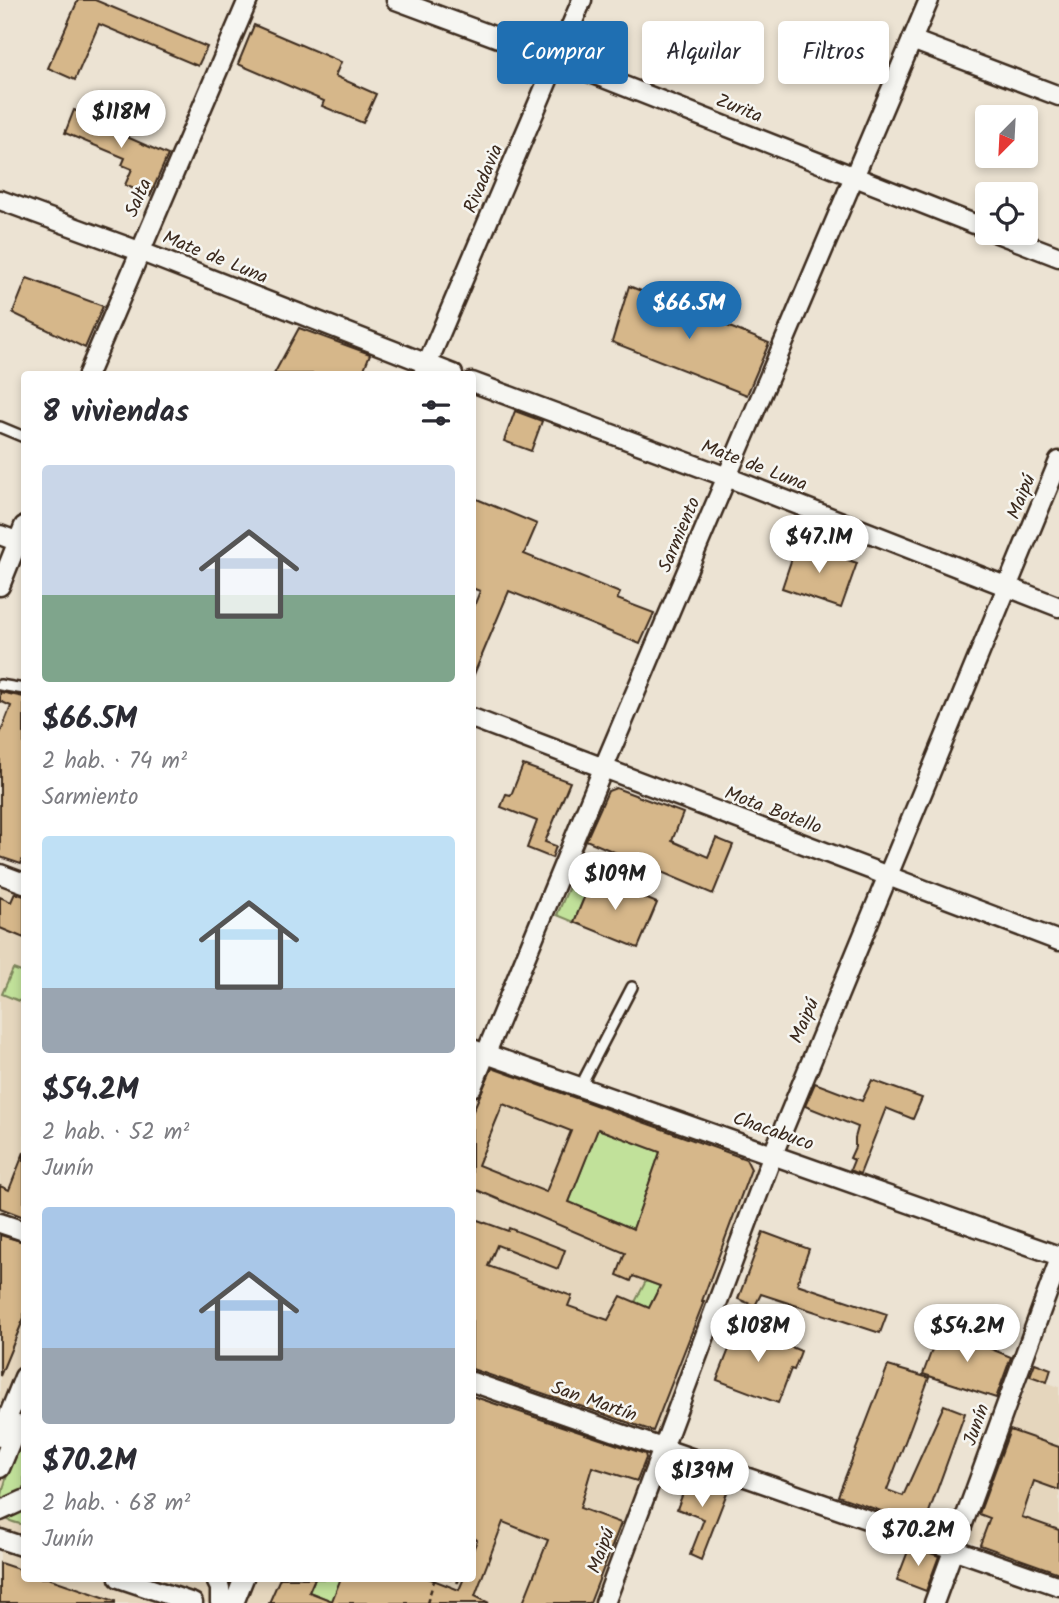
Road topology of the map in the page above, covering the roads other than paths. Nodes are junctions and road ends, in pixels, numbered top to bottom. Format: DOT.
graph roads {
  1 [pos="248,0"];
  2 [pos="396,0"];
  3 [pos="582,0"];
  4 [pos="929,0"];
  5 [pos="574,21"];
  6 [pos="497,37"];
  7 [pos="912,40"];
  8 [pos="548,84"];
  9 [pos="618,84"];
  10 [pos="1059,96"];
  11 [pos="852,177"];
  12 [pos="0,200"];
  13 [pos="975,224"];
  14 [pos="1028,245"];
  15 [pos="139,251"];
  16 [pos="1059,257"];
  17 [pos="425,370"];
  18 [pos="89,371"];
  19 [pos="476,383"];
  20 [pos="0,427"];
  21 [pos="21,436"];
  22 [pos="1059,461"];
  23 [pos="727,477"];
  24 [pos="0,535"];
  25 [pos="21,537"];
  26 [pos="21,539"];
  27 [pos="0,586"];
  28 [pos="1007,588"];
  29 [pos="1059,607"];
  30 [pos="0,685"];
  31 [pos="21,688"];
  32 [pos="476,720"];
  33 [pos="603,769"];
  34 [pos="0,874"];
  35 [pos="888,877"];
  36 [pos="21,882"];
  37 [pos="1059,941"];
  38 [pos="632,987"];
  39 [pos="480,1051"];
  40 [pos="476,1069"];
  41 [pos="580,1087"];
  42 [pos="773,1154"];
  43 [pos="0,1223"];
  44 [pos="21,1230"];
  45 [pos="1059,1259"];
  46 [pos="476,1383"];
  47 [pos="21,1384"];
  48 [pos="21,1416"];
  49 [pos="0,1437"];
  50 [pos="663,1447"];
  51 [pos="0,1468"];
  52 [pos="21,1501"];
  53 [pos="0,1511"];
  54 [pos="0,1539"];
  55 [pos="21,1547"];
  56 [pos="954,1549"];
  57 [pos="131,1582"];
  58 [pos="217,1582"];
  59 [pos="242,1582"];
  60 [pos="1059,1586"];
  61 [pos="193,1603"];
  62 [pos="220,1603"];
  63 [pos="234,1603"];
  64 [pos="605,1603"];
  65 [pos="934,1603"];
  1 -- 15 [label="street, Salta"];
  2 -- 6 [label="street, Zurita"];
  3 -- 5 [label="street, Rivadavia"];
  4 -- 7 [label="street, Sarmiento"];
  7 -- 10 [label="street"];
  7 -- 11 [label="street, Sarmiento"];
  8 -- 17 [label="street, Rivadavia"];
  9 -- 11 [label="street, Zurita"];
  11 -- 13 [label="street, Zurita"];
  11 -- 23 [label="street, Sarmiento"];
  12 -- 15 [label="street, Mate de Luna"];
  14 -- 16 [label="street"];
  15 -- 17 [label="street, Mate de Luna"];
  15 -- 18 [label="street, Salta"];
  19 -- 23 [label="street, Mate de Luna"];
  20 -- 21 [label="lane"];
  22 -- 28 [label="street, Maipú"];
  23 -- 28 [label="street, Mate de Luna"];
  23 -- 33 [label="street, Sarmiento"];
  24 -- 25 [label="street"];
  26 -- 27 [label="street"];
  28 -- 29 [label="street, Mate de Luna"];
  28 -- 35 [label="street, Maipú"];
  30 -- 31 [label="lane"];
  32 -- 33 [label="street, Mota Botello"];
  33 -- 35 [label="street, Mota Botello"];
  33 -- 39 [label="street, Sarmiento"];
  34 -- 36 [label="street"];
  35 -- 37 [label="street, Mota Botello"];
  35 -- 42 [label="street, Maipú"];
  38 -- 41 [label="lane"];
  39 -- 40 [label="street, Sarmiento"];
  39 -- 41 [label="street, Chacabuco"];
  41 -- 42 [label="street, Chacabuco"];
  42 -- 45 [label="street, Chacabuco"];
  42 -- 50 [label="street, Maipú"];
  43 -- 44 [label="street"];
  45 -- 56 [label="street, Junín"];
  46 -- 50 [label="street, San Martín"];
  47 -- 49 [label="street"];
  48 -- 51 [label="street"];
  50 -- 56 [label="street, San Martín"];
  50 -- 64 [label="street, Maipú"];
  52 -- 53 [label="street"];
  54 -- 55 [label="street"];
  56 -- 60 [label="street, San Martín"];
  56 -- 65 [label="street, Junín"];
  57 -- 61 [label="street"];
  58 -- 62 [label="street"];
  59 -- 63 [label="street"];
}
